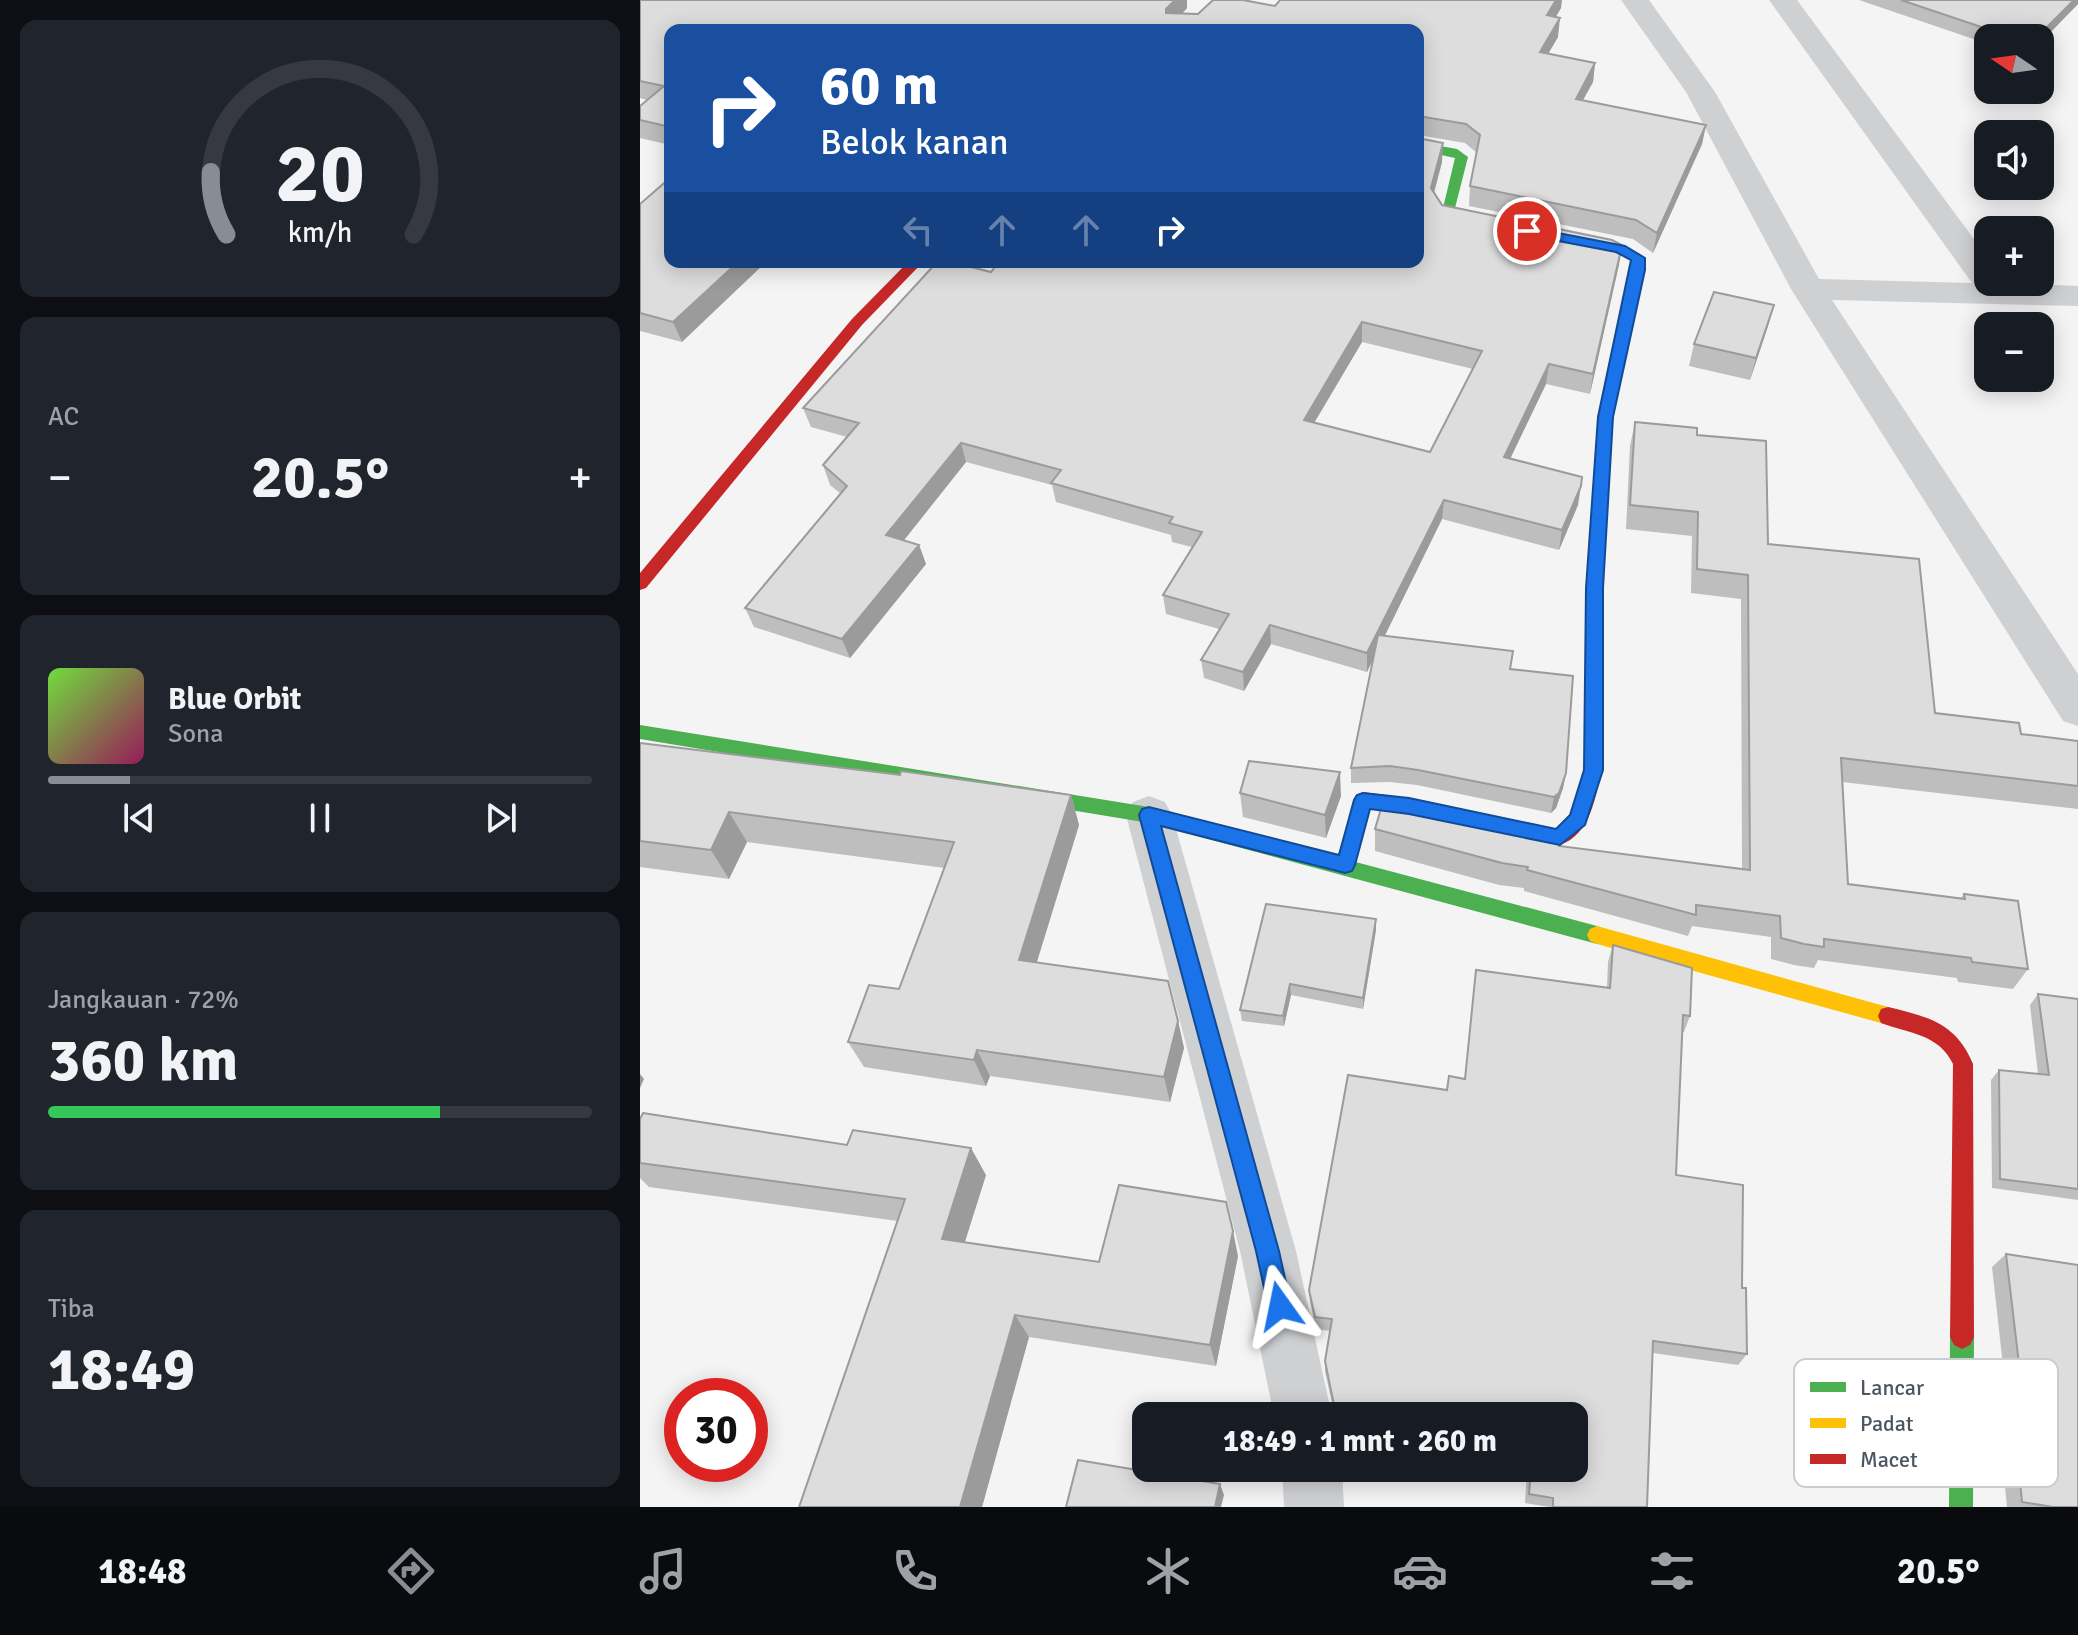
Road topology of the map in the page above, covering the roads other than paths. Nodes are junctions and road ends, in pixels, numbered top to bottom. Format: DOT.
graph roads {
  1 [pos="1635,0"];
  2 [pos="1783,0"];
  3 [pos="1424,147"];
  4 [pos="1974,267"];
  5 [pos="910,268"];
  6 [pos="1974,288"];
  7 [pos="1820,290"];
  8 [pos="2054,294"];
  9 [pos="2078,296"];
  10 [pos="640,584"];
  11 [pos="2078,709"];
  12 [pos="640,732"];
  13 [pos="1149,815"];
  14 [pos="1345,865"];
  15 [pos="1962,1359"];
  16 [pos="1300,1402"];
  17 [pos="1313,1482"];
  18 [pos="1961,1487"];
  19 [pos="1314,1507"];
  20 [pos="1961,1507"];
  1 -- 7 [label="street"];
  2 -- 4 [label="street"];
  3 -- 14 [label="street"];
  5 -- 10 [label="street"];
  6 -- 7 [label="street"];
  7 -- 11 [label="street"];
  8 -- 9 [label="street"];
  12 -- 13 [label="street"];
  13 -- 14 [label="street"];
  13 -- 16 [label="street"];
  14 -- 15 [label="street"];
  17 -- 19 [label="street"];
  18 -- 20 [label="street"];
}
